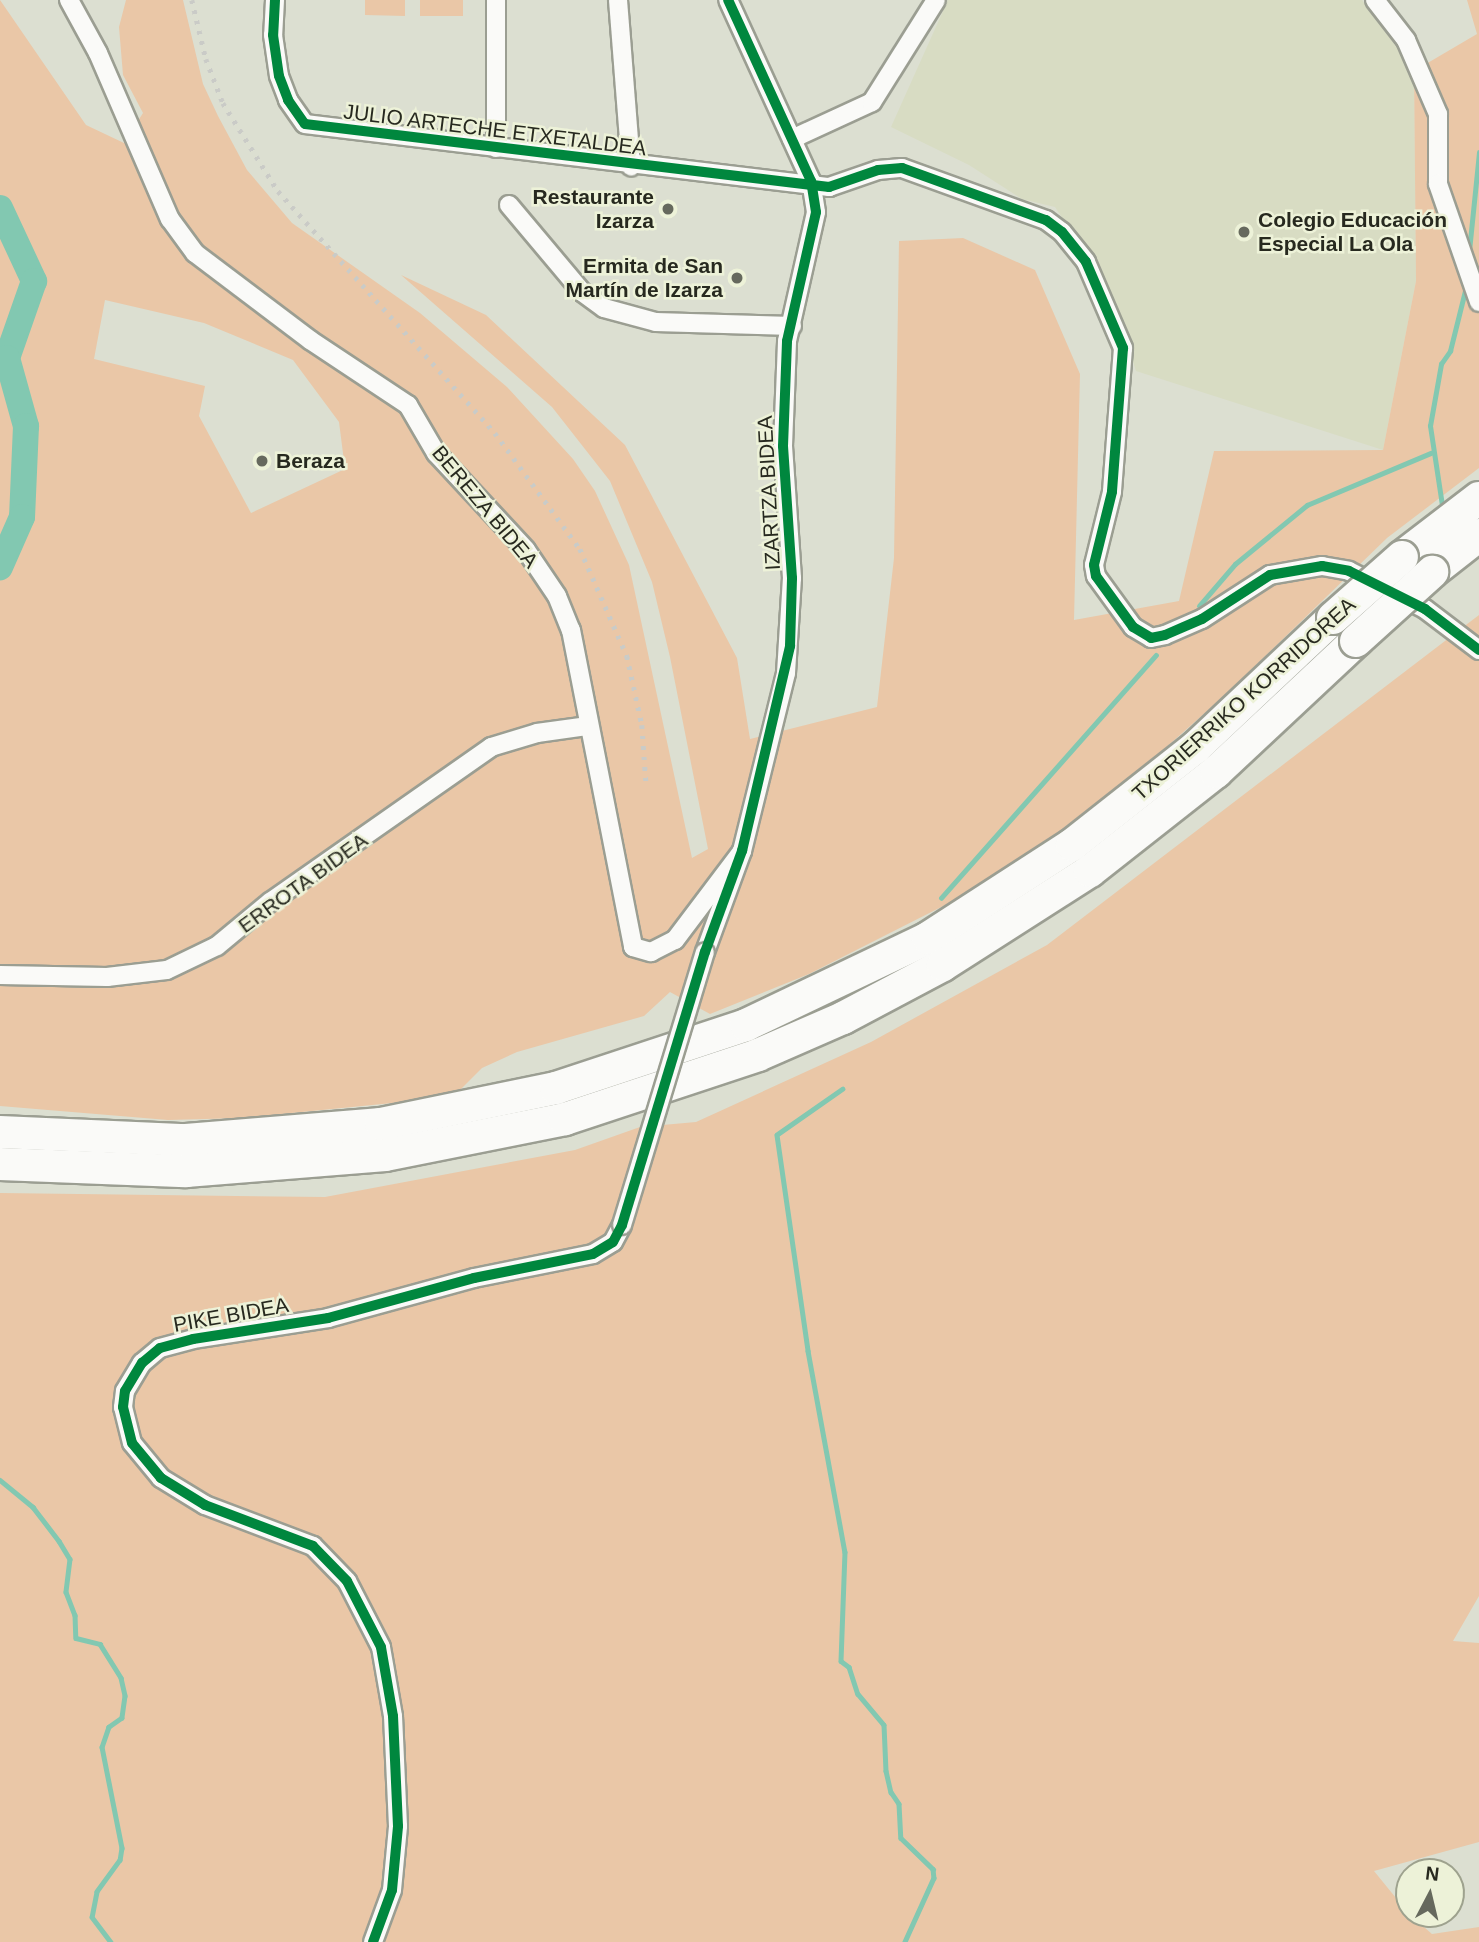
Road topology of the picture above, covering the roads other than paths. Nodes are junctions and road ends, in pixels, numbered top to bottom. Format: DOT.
graph roads {
  1 [pos="69,0"];
  2 [pos="275,0"];
  3 [pos="496,0"];
  4 [pos="618,0"];
  5 [pos="728,0"];
  6 [pos="936,0"];
  7 [pos="1375,0"];
  8 [pos="792,139"];
  9 [pos="496,148"];
  10 [pos="631,166"];
  11 [pos="811,181"];
  12 [pos="509,205"];
  13 [pos="1479,302"];
  14 [pos="792,326"];
  15 [pos="1479,498"];
  16 [pos="1479,535"];
  17 [pos="1479,650"];
  18 [pos="587,726"];
  19 [pos="742,851"];
  20 [pos="705,952"];
  21 [pos="0,975"];
  22 [pos="0,1132"];
  23 [pos="0,1164"];
  24 [pos="373,1942"];
  1 -- 18 [label="street, BEREZA BIDEA"];
  2 -- 9 [label="street, JULIO ARTECHE ETXETALDEA"];
  3 -- 9 [label="street, JULIO ARTECHE ETXETALDEA"];
  4 -- 10 [label="street, JULIO ARTECHE ETXETALDEA"];
  5 -- 8 [label="street, IZARTZA BIDEA"];
  6 -- 8 [label="street"];
  7 -- 13 [label="street"];
  8 -- 11 [label="street, IZARTZA BIDEA"];
  9 -- 10 [label="street, JULIO ARTECHE ETXETALDEA"];
  10 -- 11 [label="street, JULIO ARTECHE ETXETALDEA"];
  11 -- 14 [label="street, IZARTZA BIDEA"];
  11 -- 17 [label="street, JULIO ARTECHE ETXETALDEA"];
  12 -- 14 [label="street"];
  14 -- 19 [label="street, IZARTZA BIDEA"];
  15 -- 22 [label="highway, TXORIERRIKO KORRIDOREA, bridge"];
  16 -- 23 [label="highway, TXORIERRIKO KORRIDOREA, bridge"];
  18 -- 19 [label="street, BEREZA BIDEA"];
  18 -- 21 [label="street, ERROTA BIDEA"];
  19 -- 20 [label="street, IZARTZA BIDEA"];
  20 -- 24 [label="street, PIKE BIDEA, bridge"];
}
